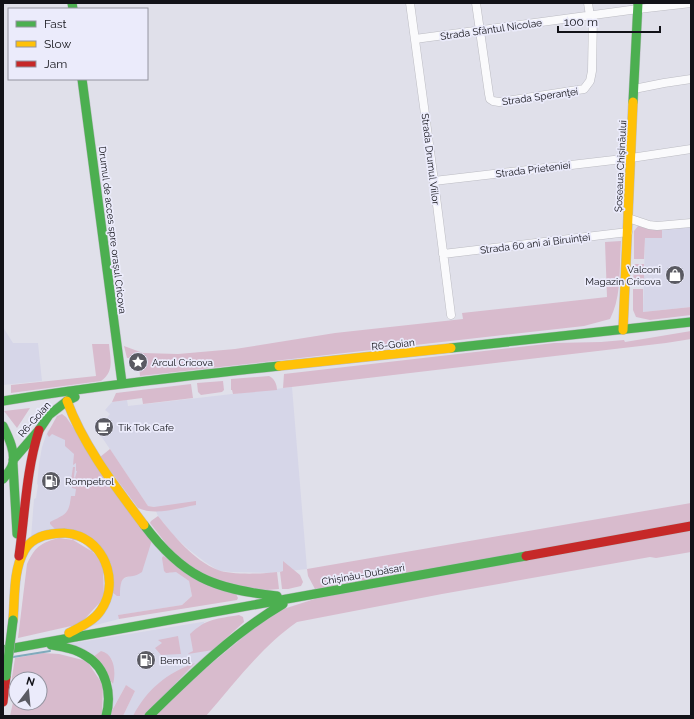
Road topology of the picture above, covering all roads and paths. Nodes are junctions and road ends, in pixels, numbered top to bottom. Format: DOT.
graph roads {
  1 [pos="410,3"];
  2 [pos="476,3"];
  3 [pos="588,3"];
  4 [pos="691,3"];
  5 [pos="638,6"];
  6 [pos="591,16"];
  7 [pos="480,30"];
  8 [pos="415,39"];
  9 [pos="691,79"];
  10 [pos="82,80"];
  11 [pos="634,89"];
  12 [pos="691,149"];
  13 [pos="631,158"];
  14 [pos="434,181"];
  15 [pos="628,218"];
  16 [pos="691,223"];
  17 [pos="628,232"];
  18 [pos="443,254"];
  19 [pos="451,315"];
  20 [pos="691,322"];
  21 [pos="623,330"];
  22 [pos="122,383"];
  23 [pos="96,388"];
  24 [pos="3,401"];
  25 [pos="67,401"];
  26 [pos="3,426"];
  27 [pos="40,430"];
  28 [pos="13,464"];
  29 [pos="3,479"];
  30 [pos="28,482"];
  31 [pos="691,526"];
  32 [pos="19,556"];
  33 [pos="18,569"];
  34 [pos="295,598"];
  35 [pos="54,641"];
  36 [pos="39,644"];
  37 [pos="3,650"];
  38 [pos="3,702"];
  39 [pos="106,716"];
  40 [pos="149,716"];
  1 -- 8 [label="street, Strada Drumul Viilor"];
  2 -- 7 [label="street"];
  3 -- 6 [label="street"];
  4 -- 5 [label="street, Strada Sfântul Nicolae"];
  5 -- 6 [label="street, Strada Sfântul Nicolae"];
  5 -- 11 [label="main road, Șoseaua Chișinăului"];
  6 -- 7 [label="street, Strada Sfântul Nicolae"];
  6 -- 7 [label="street, Strada Speranţei"];
  7 -- 8 [label="street, Strada Sfântul Nicolae"];
  8 -- 14 [label="street, Strada Drumul Viilor"];
  9 -- 11 [label="street"];
  10 -- 22 [label="main road, Drumul de acces spre orașul Cricova"];
  11 -- 13 [label="main road, Șoseaua Chișinăului"];
  12 -- 13 [label="street, Strada Prieteniei"];
  13 -- 14 [label="street, Strada Prieteniei"];
  13 -- 15 [label="main road, Șoseaua Chișinăului"];
  14 -- 18 [label="street, Strada Drumul Viilor"];
  15 -- 16 [label="street"];
  15 -- 17 [label="main road, Șoseaua Chișinăului"];
  17 -- 18 [label="street, Strada 60 ani ai Biruinței"];
  17 -- 21 [label="main road, Șoseaua Chișinăului"];
  18 -- 19 [label="street, Strada Drumul Viilor"];
  20 -- 21 [label="main road, R6-Goian"];
  21 -- 22 [label="main road, R6-Goian"];
  22 -- 23 [label="main road, R6-Goian"];
  23 -- 24 [label="main road, R6-Goian"];
  23 -- 25 [label="main road, R6-Goian"];
  25 -- 27 [label="main road, R6-Goian"];
  25 -- 34 [label="main road"];
  26 -- 28 [label="main road"];
  27 -- 28 [label="main road, R6-Goian"];
  27 -- 30 [label="main road"];
  28 -- 29 [label="main road, R6-Goian"];
  28 -- 30 [label="main road"];
  28 -- 32 [label="main road"];
  30 -- 32 [label="main road"];
  31 -- 34 [label="main road, Chișinău-Dubăsari"];
  32 -- 33 [label="main road"];
  33 -- 35 [label="main road"];
  33 -- 38 [label="main road, bridge"];
  34 -- 35 [label="main road, Chișinău-Dubăsari"];
  34 -- 40 [label="main road"];
  35 -- 36 [label="main road, Chișinău-Dubăsari"];
  36 -- 37 [label="main road, Chișinău-Dubăsari"];
  36 -- 39 [label="main road"];
}
